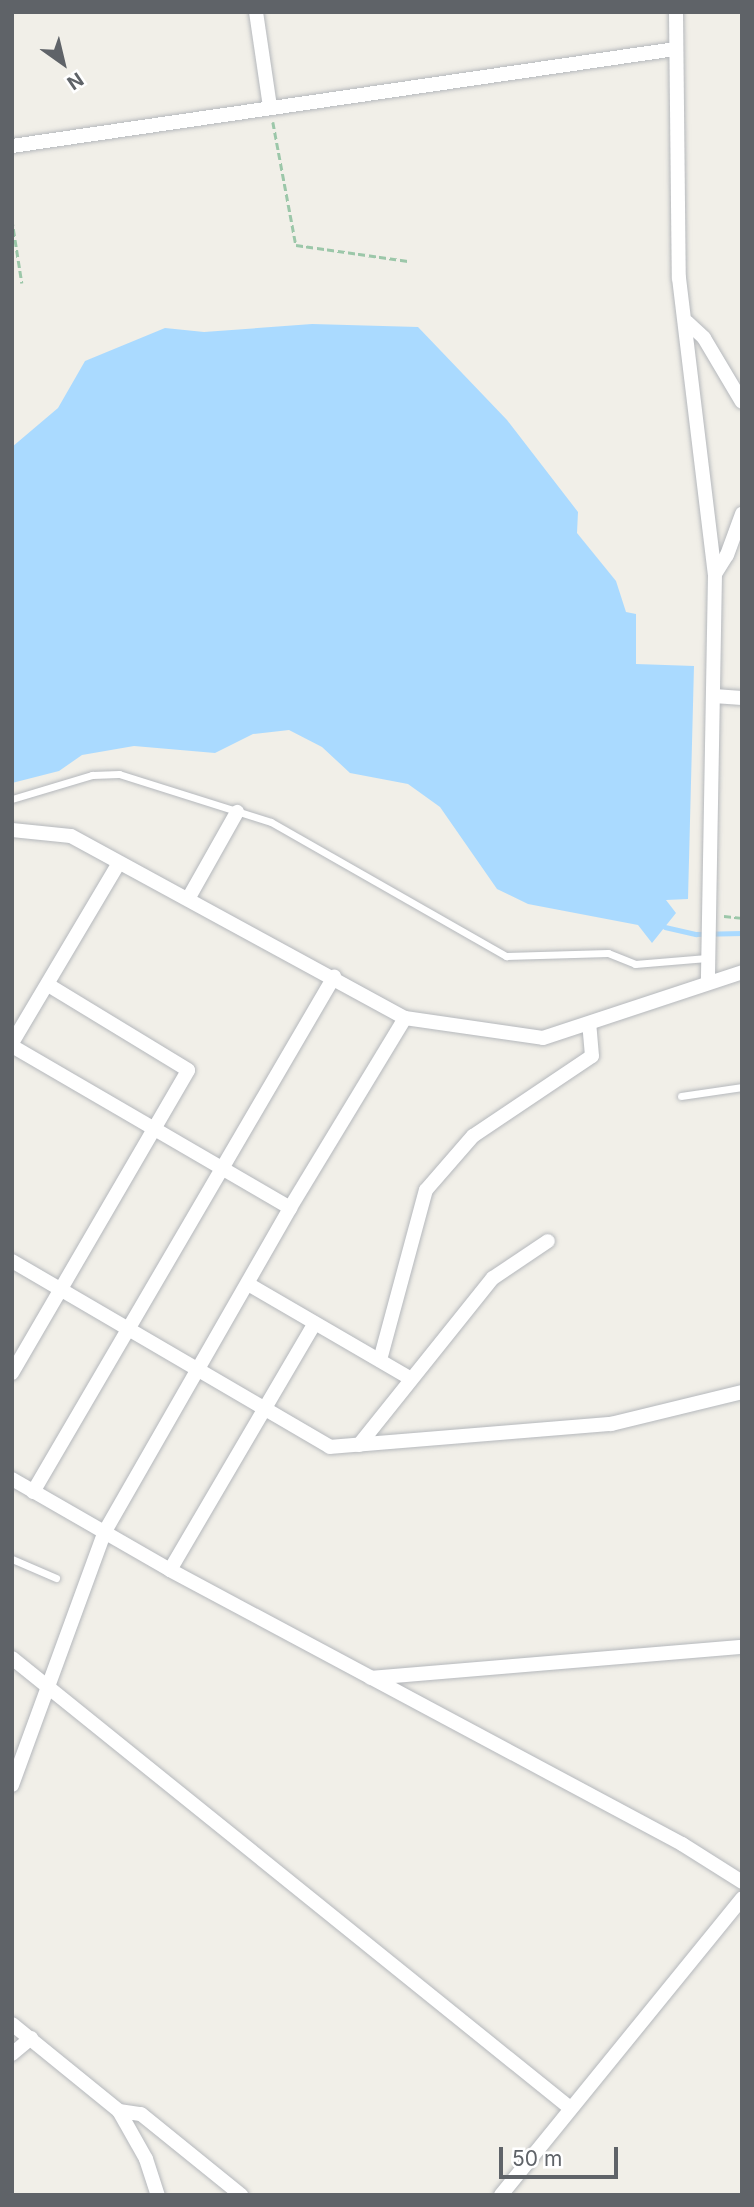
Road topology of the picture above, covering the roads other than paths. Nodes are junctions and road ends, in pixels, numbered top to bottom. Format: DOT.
graph roads {
  1 [pos="256,12"];
  2 [pos="676,12"];
  3 [pos="675,49"];
  4 [pos="270,107"];
  5 [pos="12,146"];
  6 [pos="687,321"];
  7 [pos="742,402"];
  8 [pos="742,514"];
  9 [pos="715,574"];
  10 [pos="713,696"];
  11 [pos="742,698"];
  12 [pos="12,799"];
  13 [pos="237,812"];
  14 [pos="12,830"];
  15 [pos="119,863"];
  16 [pos="187,900"];
  17 [pos="707,953"];
  18 [pos="742,972"];
  19 [pos="334,977"];
  20 [pos="708,981"];
  21 [pos="48,985"];
  22 [pos="405,1018"];
  23 [pos="589,1024"];
  24 [pos="12,1045"];
  25 [pos="742,1087"];
  26 [pos="681,1096"];
  27 [pos="154,1129"];
  28 [pos="224,1167"];
  29 [pos="290,1208"];
  30 [pos="548,1241"];
  31 [pos="12,1261"];
  32 [pos="248,1284"];
  33 [pos="62,1289"];
  34 [pos="315,1323"];
  35 [pos="129,1330"];
  36 [pos="380,1360"];
  37 [pos="196,1370"];
  38 [pos="12,1373"];
  39 [pos="411,1379"];
  40 [pos="742,1392"];
  41 [pos="265,1407"];
  42 [pos="359,1445"];
  43 [pos="12,1479"];
  44 [pos="33,1492"];
  45 [pos="104,1533"];
  46 [pos="12,1559"];
  47 [pos="170,1570"];
  48 [pos="55,1578"];
  49 [pos="742,1647"];
  50 [pos="12,1658"];
  51 [pos="370,1678"];
  52 [pos="46,1685"];
  53 [pos="12,1785"];
  54 [pos="742,1882"];
  55 [pos="742,1898"];
  56 [pos="12,2024"];
  57 [pos="31,2038"];
  58 [pos="12,2054"];
  59 [pos="570,2108"];
  60 [pos="119,2111"];
  61 [pos="158,2195"];
  62 [pos="241,2195"];
  63 [pos="502,2195"];
  1 -- 4 [label="street"];
  2 -- 3 [label="street"];
  3 -- 4 [label="street"];
  3 -- 6 [label="street"];
  4 -- 5 [label="street"];
  6 -- 7 [label="street"];
  6 -- 9 [label="street"];
  8 -- 9 [label="street"];
  9 -- 10 [label="street"];
  10 -- 11 [label="street"];
  10 -- 17 [label="street"];
  12 -- 13 [label="lane"];
  13 -- 16 [label="street"];
  13 -- 17 [label="lane"];
  14 -- 15 [label="street"];
  15 -- 16 [label="street"];
  15 -- 21 [label="street"];
  16 -- 19 [label="street"];
  17 -- 20 [label="street"];
  18 -- 20 [label="street"];
  19 -- 22 [label="street"];
  19 -- 28 [label="street"];
  20 -- 23 [label="street"];
  21 -- 24 [label="street"];
  21 -- 27 [label="street"];
  22 -- 23 [label="street"];
  22 -- 29 [label="street"];
  23 -- 36 [label="street"];
  24 -- 27 [label="street"];
  25 -- 26 [label="lane"];
  27 -- 28 [label="street"];
  27 -- 33 [label="street"];
  28 -- 29 [label="street"];
  28 -- 35 [label="street"];
  29 -- 32 [label="street"];
  30 -- 39 [label="street"];
  31 -- 33 [label="street"];
  32 -- 34 [label="street"];
  32 -- 37 [label="street"];
  33 -- 35 [label="street"];
  33 -- 38 [label="street"];
  34 -- 36 [label="street"];
  34 -- 41 [label="street"];
  35 -- 37 [label="street"];
  35 -- 44 [label="street"];
  36 -- 39 [label="street"];
  37 -- 41 [label="street"];
  37 -- 45 [label="street"];
  39 -- 42 [label="street"];
  40 -- 42 [label="street"];
  41 -- 42 [label="street"];
  41 -- 47 [label="street"];
  43 -- 44 [label="street"];
  44 -- 45 [label="street"];
  45 -- 47 [label="street"];
  45 -- 52 [label="street"];
  46 -- 48 [label="lane"];
  47 -- 51 [label="street"];
  49 -- 51 [label="street"];
  50 -- 52 [label="street"];
  51 -- 54 [label="street"];
  52 -- 53 [label="street"];
  52 -- 59 [label="street"];
  55 -- 59 [label="street"];
  56 -- 57 [label="street"];
  57 -- 58 [label="street"];
  57 -- 60 [label="street"];
  59 -- 63 [label="street"];
  60 -- 61 [label="street"];
  60 -- 62 [label="street"];
}
